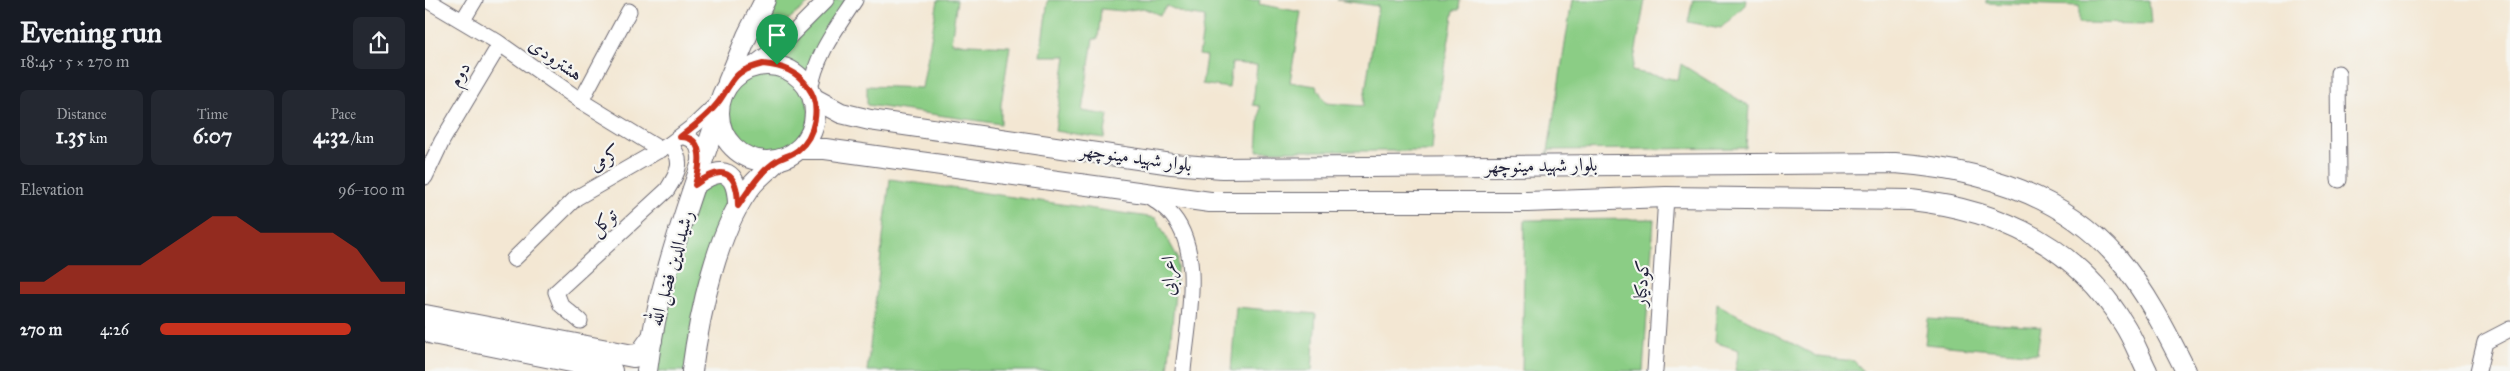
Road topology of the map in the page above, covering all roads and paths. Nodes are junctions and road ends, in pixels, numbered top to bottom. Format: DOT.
graph roads {
  1 [pos="427,0"];
  2 [pos="475,0"];
  3 [pos="765,0"];
  4 [pos="826,0"];
  5 [pos="855,0"];
  6 [pos="629,11"];
  7 [pos="463,20"];
  8 [pos="499,44"];
  9 [pos="749,68"];
  10 [pos="2338,72"];
  11 [pos="812,94"];
  12 [pos="722,100"];
  13 [pos="581,101"];
  14 [pos="671,144"];
  15 [pos="799,149"];
  16 [pos="778,160"];
  17 [pos="425,177"];
  18 [pos="697,179"];
  19 [pos="2339,180"];
  20 [pos="1147,195"];
  21 [pos="1666,197"];
  22 [pos="738,206"];
  23 [pos="514,259"];
  24 [pos="425,316"];
  25 [pos="580,321"];
  26 [pos="2510,329"];
  27 [pos="425,331"];
  28 [pos="651,340"];
  29 [pos="611,371"];
  30 [pos="647,371"];
  31 [pos="692,371"];
  32 [pos="1183,371"];
  33 [pos="1655,371"];
  34 [pos="2147,371"];
  35 [pos="2185,371"];
  36 [pos="2478,371"];
  1 -- 7 [label="street, هشترودی"];
  2 -- 7 [label="street"];
  3 -- 12 [label="main road, رشیدالدین فضل الله"];
  4 -- 9 [label="street"];
  5 -- 11 [label="street"];
  6 -- 13 [label="street"];
  7 -- 8 [label="street, هشترودی"];
  8 -- 13 [label="street, هشترودی"];
  8 -- 17 [label="street, دوم"];
  9 -- 11 [label="main road"];
  9 -- 12 [label="main road"];
  10 -- 19 [label="street"];
  11 -- 15 [label="main road"];
  11 -- 35 [label="main road, بلوار شهید مینوچهر"];
  12 -- 14 [label="street, کرمی"];
  12 -- 16 [label="main road"];
  12 -- 18 [label="main road, رشیدالدین فضل الله"];
  13 -- 14 [label="street, هشترودی"];
  14 -- 18 [label="street, هشترودی"];
  14 -- 23 [label="street, کرمی"];
  14 -- 25 [label="street, توکل"];
  15 -- 16 [label="main road"];
  15 -- 20 [label="main road, بلوار شهید مینوچهر"];
  16 -- 22 [label="main road"];
  18 -- 22 [label="main road"];
  18 -- 28 [label="main road, رشیدالدین فضل الله"];
  20 -- 21 [label="main road, بلوار شهید مینوچهر"];
  20 -- 32 [label="street, اعرابی"];
  21 -- 33 [label="street, کودکیار"];
  21 -- 34 [label="main road, بلوار شهید مینوچهر"];
  22 -- 31 [label="main road"];
  24 -- 28 [label="highway"];
  26 -- 36 [label="street"];
  27 -- 29 [label="highway"];
  28 -- 30 [label="main road, رشیدالدین فضل الله"];
}
